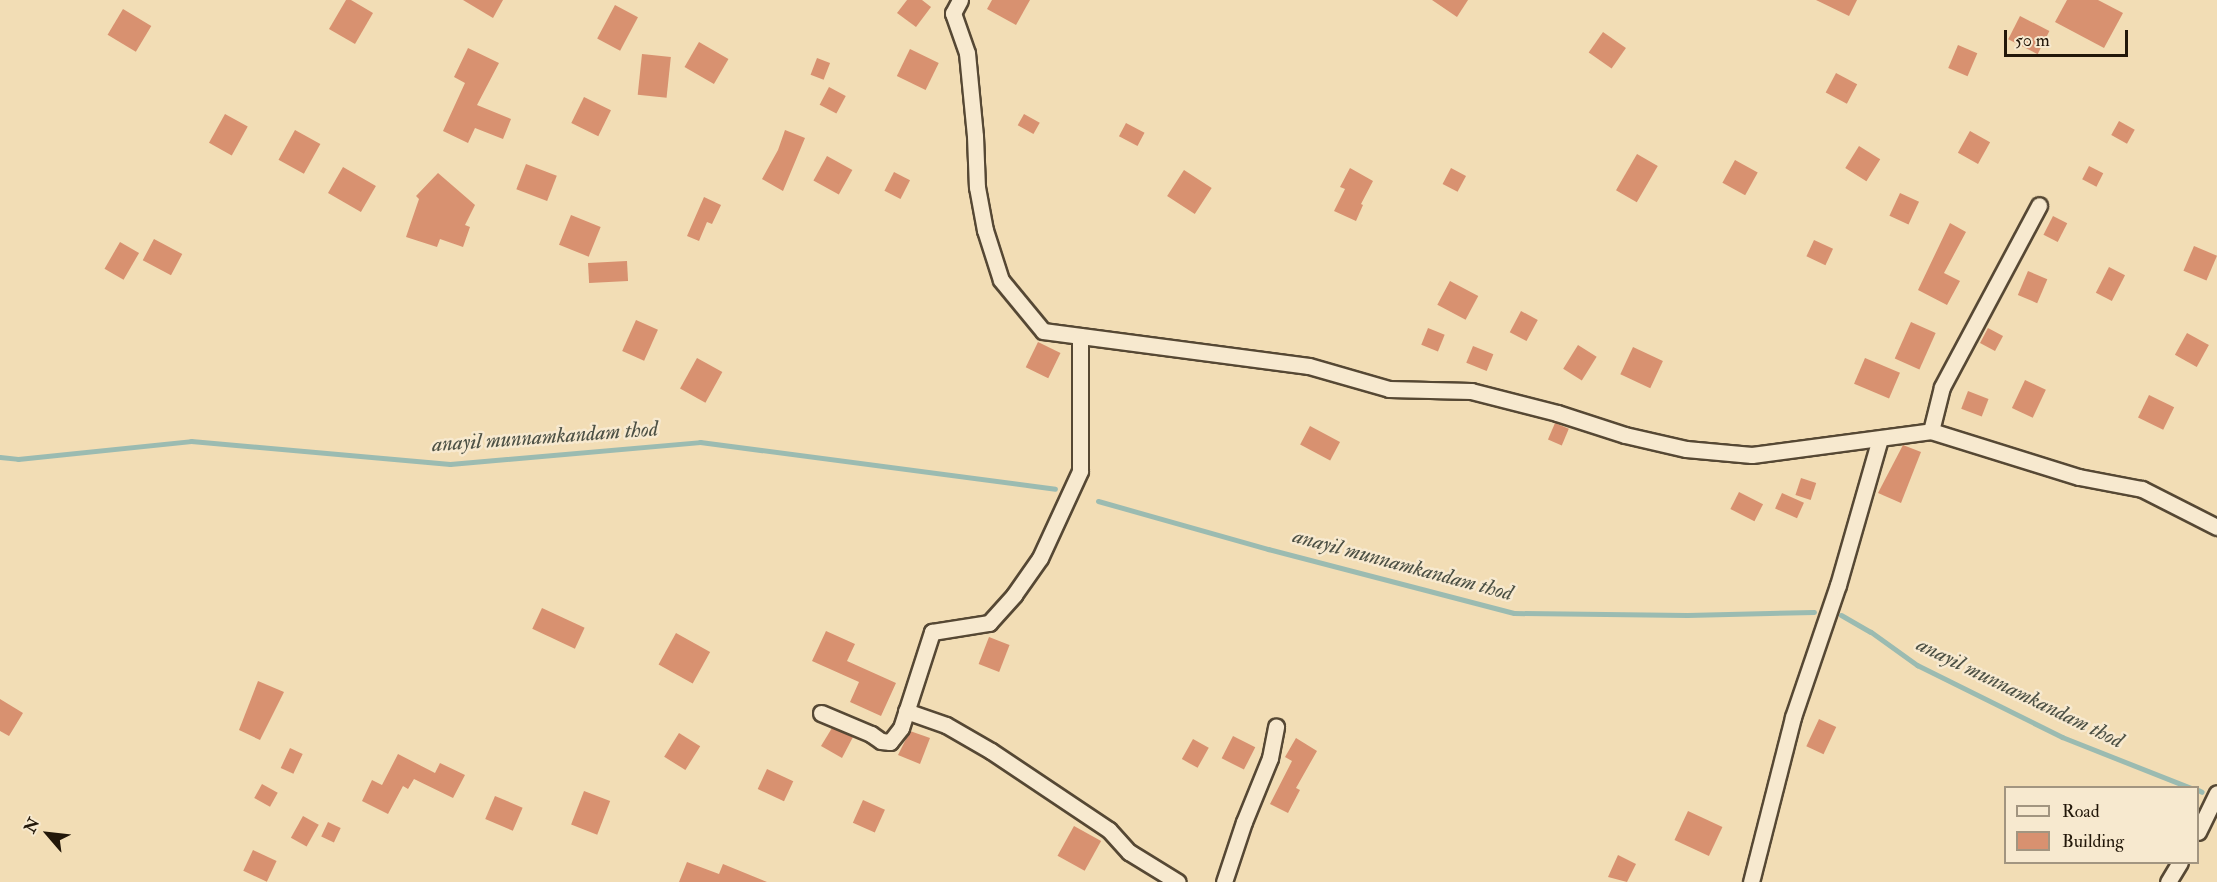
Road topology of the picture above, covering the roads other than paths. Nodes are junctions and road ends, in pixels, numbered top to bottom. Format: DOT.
graph roads {
  1 [pos="960,0"];
  2 [pos="2039,205"];
  3 [pos="1080,336"];
  4 [pos="1931,431"];
  5 [pos="1880,439"];
  6 [pos="2217,527"];
  7 [pos="906,711"];
  8 [pos="821,713"];
  9 [pos="1276,727"];
  10 [pos="2217,793"];
  11 [pos="2199,830"];
  12 [pos="2179,864"];
  13 [pos="1178,882"];
  14 [pos="1224,882"];
  15 [pos="1751,882"];
  16 [pos="2168,882"];
  1 -- 3 [label="street"];
  2 -- 4 [label="street"];
  3 -- 5 [label="street"];
  3 -- 7 [label="street"];
  4 -- 5 [label="street"];
  4 -- 6 [label="street"];
  5 -- 15 [label="street"];
  7 -- 8 [label="street"];
  7 -- 13 [label="street"];
  9 -- 14 [label="street"];
  10 -- 11 [label="street"];
  12 -- 16 [label="street"];
}
